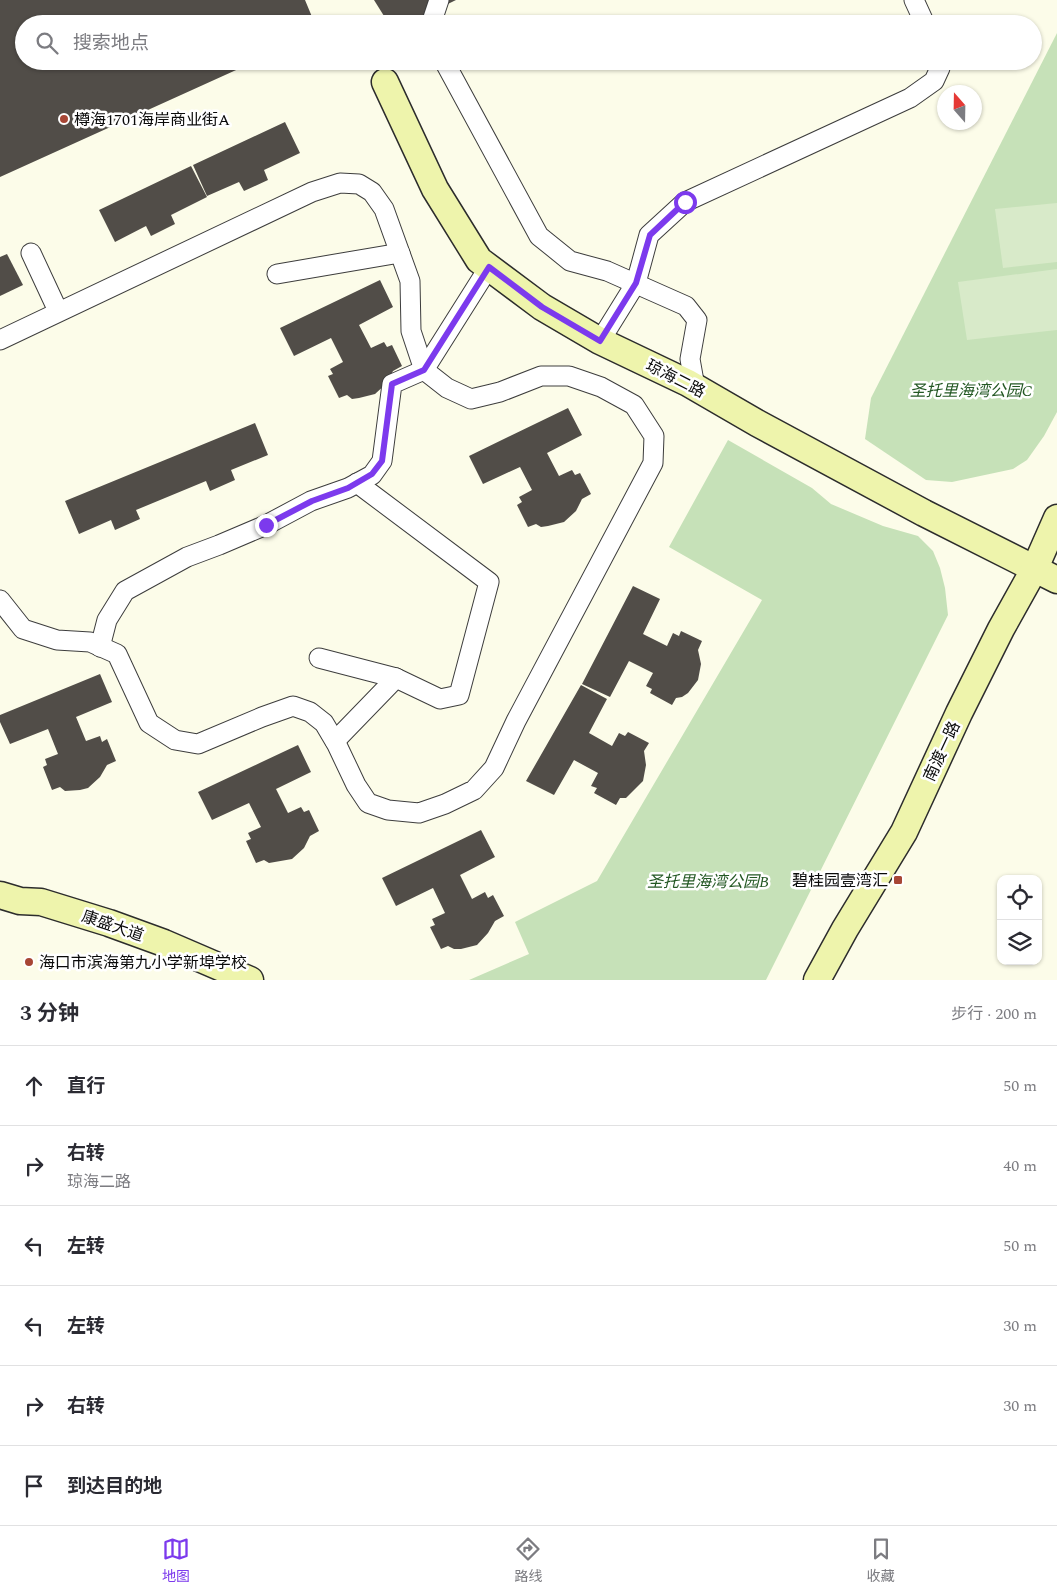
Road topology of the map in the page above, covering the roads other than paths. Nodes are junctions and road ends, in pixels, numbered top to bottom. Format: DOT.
graph roads {
  1 [pos="439,0"];
  2 [pos="914,0"];
  3 [pos="434,15"];
  4 [pos="921,15"];
  5 [pos="449,70"];
  6 [pos="939,70"];
  7 [pos="385,82"];
  8 [pos="31,253"];
  9 [pos="400,253"];
  10 [pos="489,267"];
  11 [pos="277,274"];
  12 [pos="636,283"];
  13 [pos="58,311"];
  14 [pos="0,340"];
  15 [pos="600,341"];
  16 [pos="424,370"];
  17 [pos="695,387"];
  18 [pos="357,483"];
  19 [pos="1057,518"];
  20 [pos="1046,574"];
  21 [pos="0,600"];
  22 [pos="100,647"];
  23 [pos="319,658"];
  24 [pos="396,678"];
  25 [pos="335,740"];
  26 [pos="0,895"];
  27 [pos="250,980"];
  28 [pos="817,980"];
  1 -- 3 [label="street"];
  2 -- 4 [label="street"];
  5 -- 12 [label="street"];
  6 -- 12 [label="street"];
  7 -- 10 [label="street, 琼海二路"];
  8 -- 13 [label="street"];
  9 -- 11 [label="street"];
  9 -- 13 [label="street"];
  9 -- 16 [label="street"];
  10 -- 15 [label="street, 琼海二路"];
  10 -- 16 [label="street"];
  12 -- 15 [label="street"];
  12 -- 17 [label="street"];
  13 -- 14 [label="street"];
  15 -- 17 [label="street, 琼海二路"];
  16 -- 18 [label="street"];
  16 -- 25 [label="street"];
  17 -- 20 [label="street, 琼海二路"];
  18 -- 22 [label="street"];
  18 -- 24 [label="street"];
  19 -- 20 [label="street, 南渡一路"];
  20 -- 28 [label="street, 南渡一路"];
  21 -- 22 [label="street"];
  22 -- 25 [label="street"];
  23 -- 24 [label="street"];
  24 -- 25 [label="street"];
  26 -- 27 [label="street, 康盛大道"];
}
